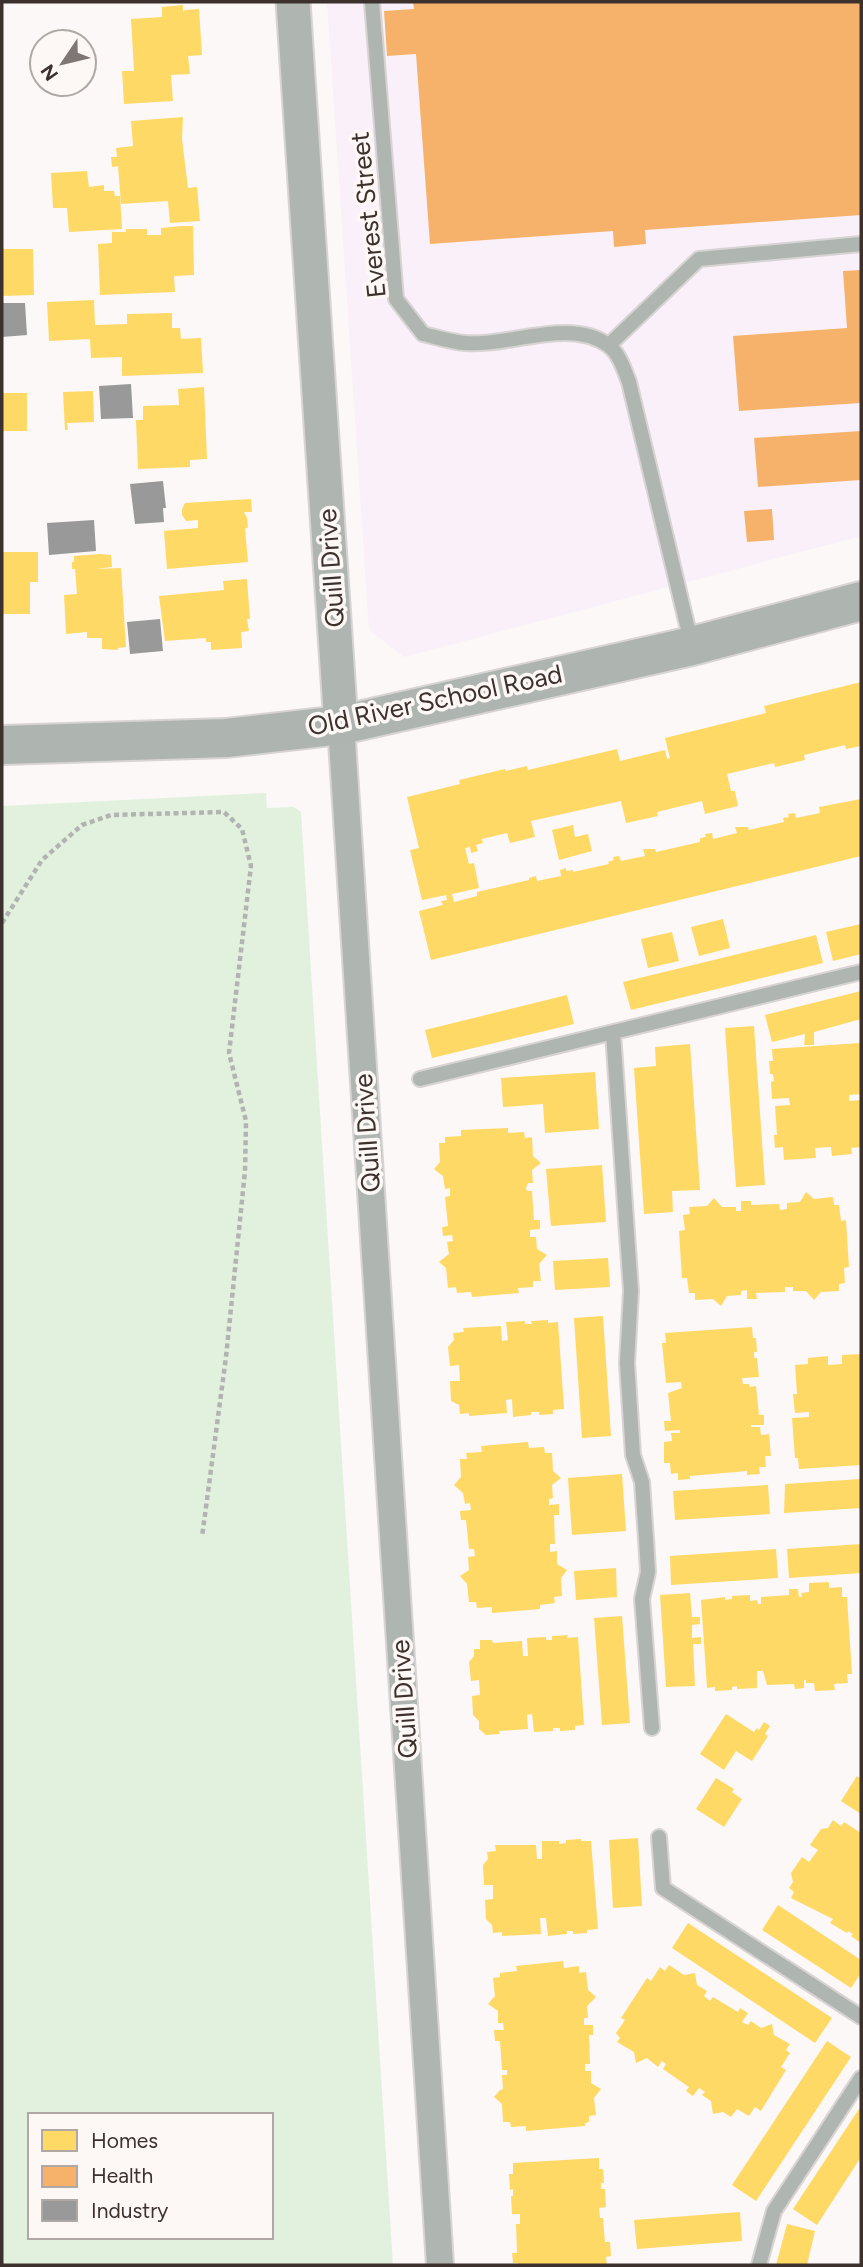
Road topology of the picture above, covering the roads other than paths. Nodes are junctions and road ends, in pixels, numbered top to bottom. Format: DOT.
graph roads {
  1 [pos="293,2"];
  2 [pos="372,2"];
  3 [pos="861,244"];
  4 [pos="609,345"];
  5 [pos="861,601"];
  6 [pos="692,646"];
  7 [pos="341,725"];
  8 [pos="2,745"];
  9 [pos="861,972"];
  10 [pos="613,1033"];
  11 [pos="420,1079"];
  12 [pos="652,1728"];
  13 [pos="659,1837"];
  14 [pos="861,2017"];
  15 [pos="861,2078"];
  16 [pos="440,2265"];
  17 [pos="759,2265"];
  1 -- 7 [label="street, Quill Drive"];
  2 -- 4 [label="lane, Everest Street"];
  3 -- 4 [label="lane"];
  4 -- 6 [label="lane"];
  5 -- 6 [label="main road, Old River School Road"];
  6 -- 7 [label="main road, Old River School Road"];
  7 -- 8 [label="main road, Old River School Road"];
  7 -- 16 [label="street, Quill Drive"];
  9 -- 10 [label="lane"];
  10 -- 11 [label="lane"];
  10 -- 12 [label="lane"];
  13 -- 14 [label="lane"];
  15 -- 17 [label="lane"];
}
